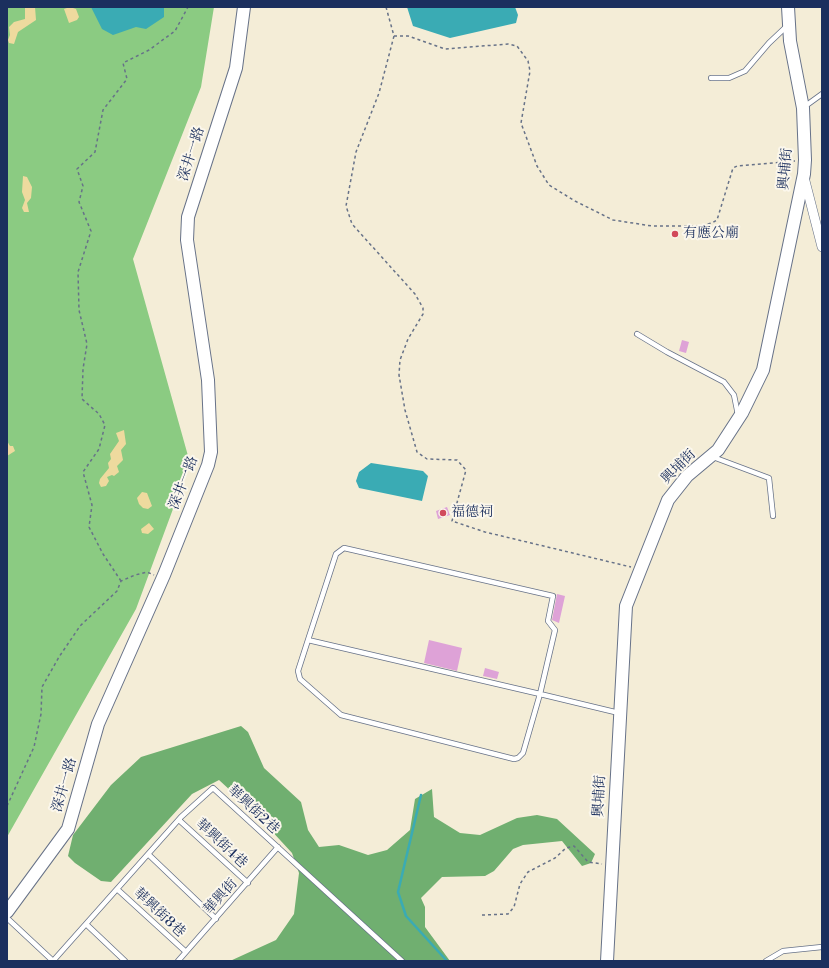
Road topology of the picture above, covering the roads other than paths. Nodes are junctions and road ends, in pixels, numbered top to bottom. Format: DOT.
graph roads {
  1 [pos="244,7"];
  2 [pos="788,7"];
  3 [pos="789,25"];
  4 [pos="711,78"];
  5 [pos="822,94"];
  6 [pos="803,108"];
  7 [pos="804,174"];
  8 [pos="822,247"];
  9 [pos="637,334"];
  10 [pos="738,418"];
  11 [pos="711,456"];
  12 [pos="773,516"];
  13 [pos="308,640"];
  14 [pos="540,694"];
  15 [pos="619,713"];
  16 [pos="179,820"];
  17 [pos="278,848"];
  18 [pos="148,854"];
  19 [pos="248,884"];
  20 [pos="117,889"];
  21 [pos="7,912"];
  22 [pos="7,918"];
  23 [pos="216,919"];
  24 [pos="86,924"];
  25 [pos="822,946"];
  26 [pos="186,952"];
  27 [pos="53,961"];
  28 [pos="125,961"];
  29 [pos="178,961"];
  30 [pos="402,961"];
  31 [pos="607,961"];
  32 [pos="766,961"];
  1 -- 21 [label="street, 深井一路"];
  2 -- 3 [label="street, 興埔街"];
  3 -- 4 [label="lane"];
  3 -- 6 [label="street, 興埔街"];
  5 -- 6 [label="lane"];
  6 -- 7 [label="street, 興埔街"];
  7 -- 8 [label="street"];
  7 -- 10 [label="street, 興埔街"];
  9 -- 10 [label="lane"];
  10 -- 11 [label="street, 興埔街"];
  11 -- 12 [label="lane"];
  11 -- 15 [label="street, 興埔街"];
  13 -- 14 [label="lane"];
  13 -- 14 [label="lane"];
  13 -- 14 [label="lane"];
  14 -- 15 [label="lane"];
  15 -- 31 [label="street, 興埔街"];
  16 -- 17 [label="lane, 華興街2巷"];
  16 -- 18 [label="lane"];
  16 -- 19 [label="lane, 華興街4巷"];
  17 -- 19 [label="lane, 華興街"];
  17 -- 30 [label="lane, 華興街2巷"];
  18 -- 20 [label="lane"];
  18 -- 23 [label="lane"];
  19 -- 23 [label="lane, 華興街"];
  20 -- 24 [label="lane"];
  20 -- 26 [label="lane, 華興街8巷"];
  22 -- 27 [label="lane"];
  23 -- 26 [label="lane, 華興街"];
  24 -- 27 [label="lane"];
  24 -- 28 [label="lane"];
  25 -- 32 [label="lane"];
  26 -- 29 [label="lane, 華興街"];
}
